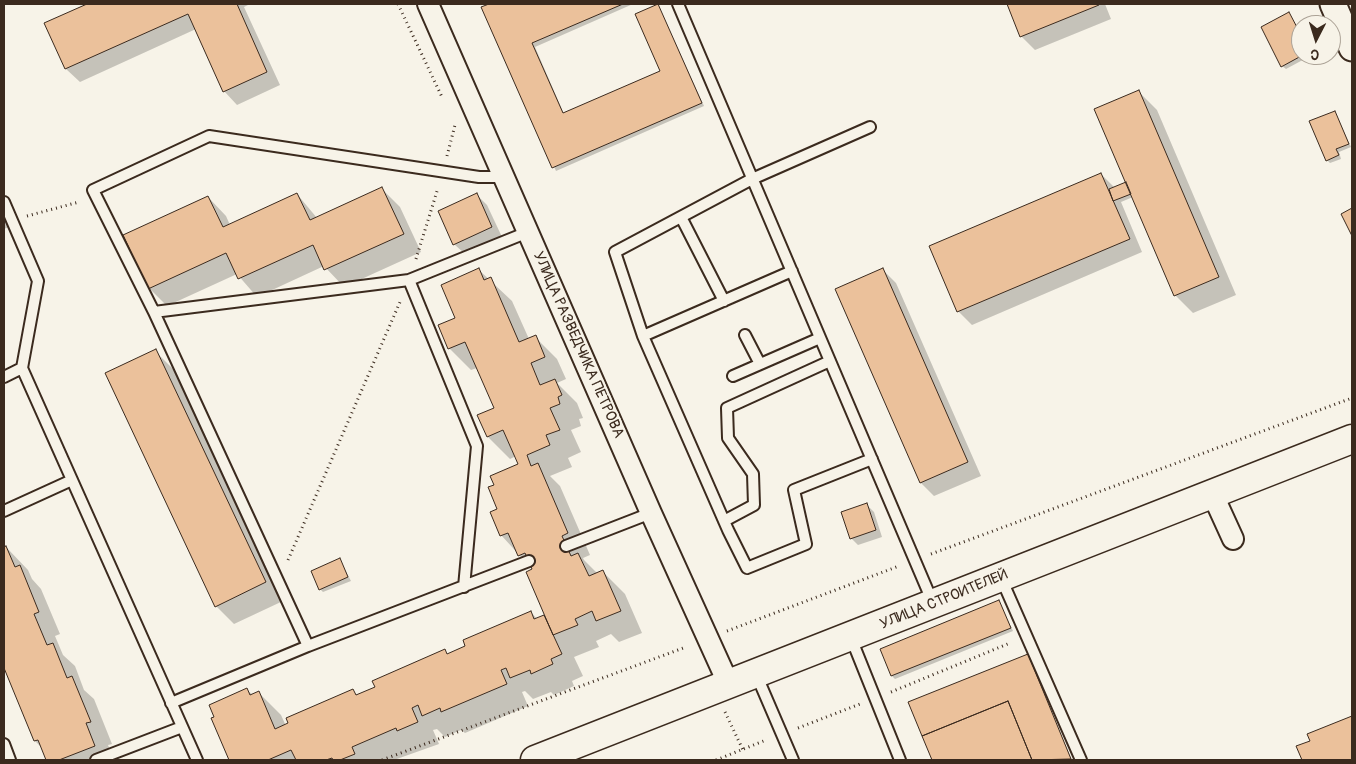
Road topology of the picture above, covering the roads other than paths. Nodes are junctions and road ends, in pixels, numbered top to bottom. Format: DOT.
graph roads {
  1 [pos="428,4"];
  2 [pos="678,4"];
  3 [pos="1333,4"];
  4 [pos="1352,48"];
  5 [pos="870,127"];
  6 [pos="504,177"];
  7 [pos="752,179"];
  8 [pos="4,202"];
  9 [pos="681,217"];
  10 [pos="528,232"];
  11 [pos="792,271"];
  12 [pos="409,280"];
  13 [pos="724,301"];
  14 [pos="154,312"];
  15 [pos="745,335"];
  16 [pos="643,336"];
  17 [pos="820,338"];
  18 [pos="830,361"];
  19 [pos="760,364"];
  20 [pos="22,368"];
  21 [pos="733,376"];
  22 [pos="4,377"];
  23 [pos="1352,439"];
  24 [pos="872,459"];
  25 [pos="72,480"];
  26 [pos="1212,493"];
  27 [pos="4,511"];
  28 [pos="651,513"];
  29 [pos="724,521"];
  30 [pos="1234,539"];
  31 [pos="566,546"];
  32 [pos="529,561"];
  33 [pos="1000,577"];
  34 [pos="464,587"];
  35 [pos="934,604"];
  36 [pos="851,636"];
  37 [pos="308,646"];
  38 [pos="756,674"];
  39 [pos="729,685"];
  40 [pos="171,703"];
  41 [pos="182,727"];
  42 [pos="4,744"];
  43 [pos="10,760"];
  44 [pos="96,760"];
  45 [pos="197,760"];
  46 [pos="535,760"];
  47 [pos="793,760"];
  48 [pos="900,760"];
  49 [pos="1081,760"];
  1 -- 6 [label="street, УЛИЦА РАЗВЕДЧИКА ПЕТРОВА"];
  2 -- 7 [label="lane"];
  3 -- 4 [label="street"];
  5 -- 7 [label="lane"];
  6 -- 10 [label="street, УЛИЦА РАЗВЕДЧИКА ПЕТРОВА"];
  6 -- 14 [label="lane"];
  7 -- 9 [label="lane"];
  7 -- 11 [label="lane"];
  8 -- 20 [label="lane"];
  9 -- 13 [label="lane"];
  9 -- 16 [label="lane"];
  10 -- 12 [label="lane"];
  10 -- 28 [label="street, УЛИЦА РАЗВЕДЧИКА ПЕТРОВА"];
  11 -- 13 [label="lane"];
  11 -- 17 [label="lane"];
  12 -- 14 [label="lane"];
  12 -- 34 [label="lane"];
  13 -- 16 [label="lane"];
  14 -- 37 [label="lane"];
  15 -- 19 [label="lane"];
  16 -- 29 [label="lane"];
  17 -- 18 [label="lane"];
  17 -- 19 [label="lane"];
  18 -- 24 [label="lane"];
  18 -- 29 [label="lane"];
  19 -- 21 [label="lane"];
  20 -- 22 [label="lane"];
  20 -- 25 [label="lane"];
  23 -- 26 [label="main road, УЛИЦА СТРОИТЕЛЕЙ"];
  24 -- 29 [label="lane"];
  24 -- 35 [label="lane"];
  25 -- 27 [label="lane"];
  25 -- 40 [label="lane"];
  26 -- 30 [label="street"];
  26 -- 33 [label="main road, УЛИЦА СТРОИТЕЛЕЙ"];
  28 -- 31 [label="lane"];
  28 -- 39 [label="street, УЛИЦА РАЗВЕДЧИКА ПЕТРОВА"];
  32 -- 34 [label="lane"];
  33 -- 35 [label="main road, УЛИЦА СТРОИТЕЛЕЙ"];
  33 -- 49 [label="lane"];
  34 -- 37 [label="lane"];
  35 -- 36 [label="main road, УЛИЦА СТРОИТЕЛЕЙ"];
  36 -- 38 [label="main road, УЛИЦА СТРОИТЕЛЕЙ"];
  36 -- 48 [label="lane"];
  37 -- 40 [label="lane"];
  38 -- 39 [label="main road, УЛИЦА СТРОИТЕЛЕЙ"];
  38 -- 47 [label="lane"];
  39 -- 46 [label="main road, УЛИЦА СТРОИТЕЛЕЙ"];
  40 -- 41 [label="lane"];
  41 -- 44 [label="lane"];
  41 -- 45 [label="lane"];
  42 -- 43 [label="lane"];
}
